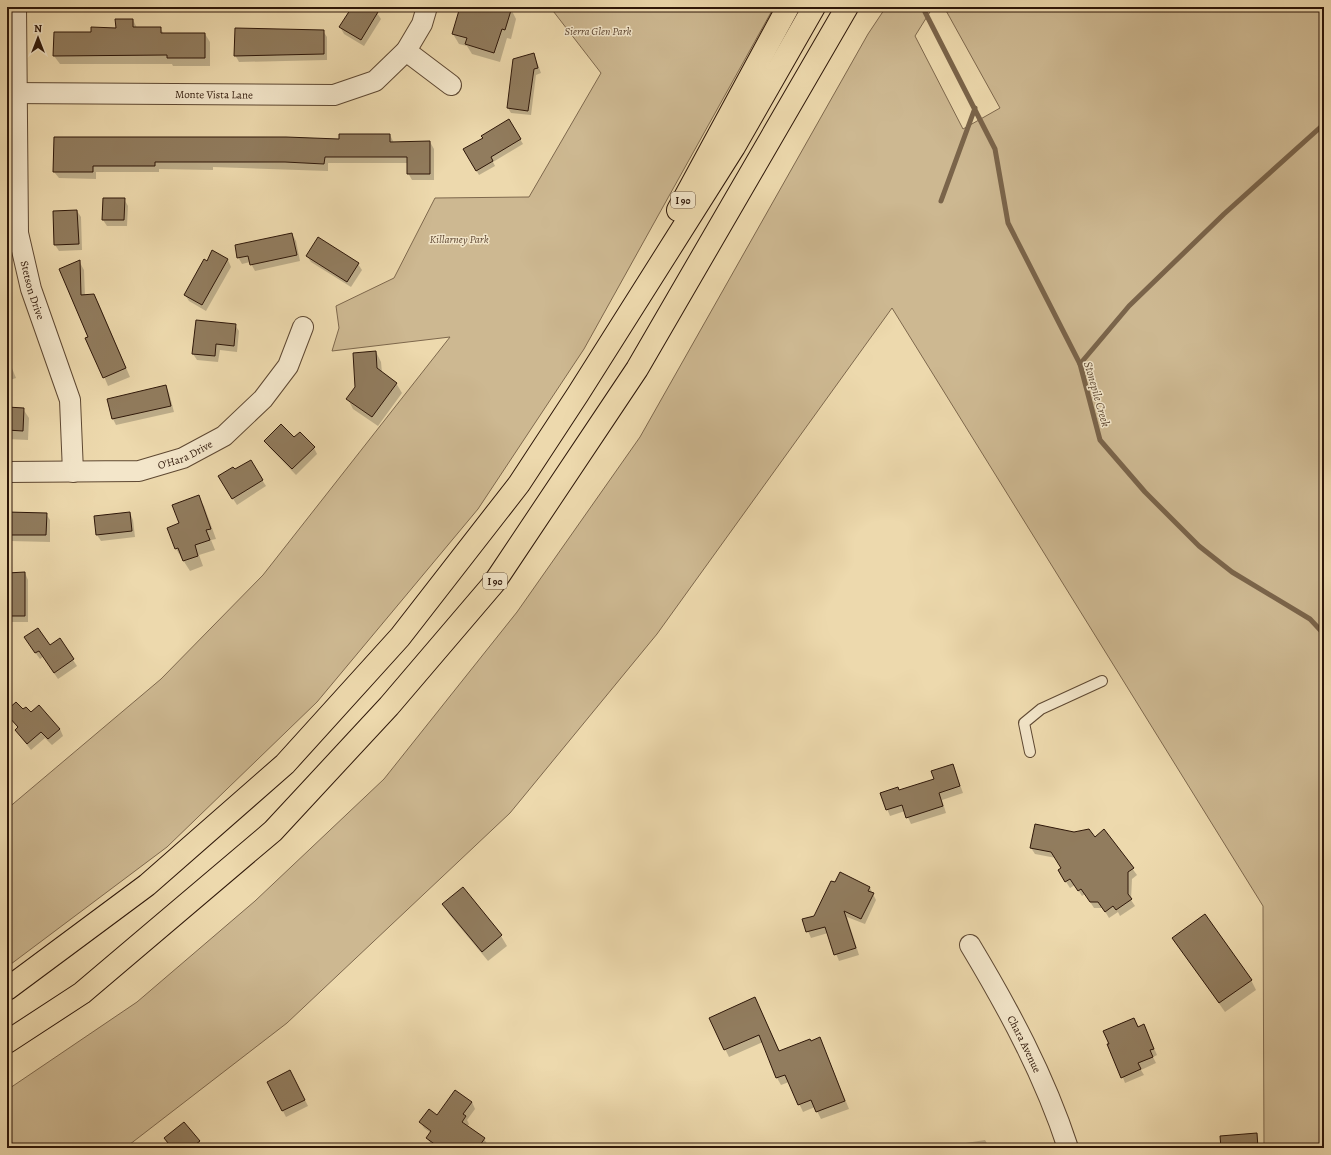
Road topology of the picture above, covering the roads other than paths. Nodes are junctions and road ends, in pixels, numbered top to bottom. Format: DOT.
graph roads {
  1 [pos="16,7"];
  2 [pos="788,7"];
  3 [pos="814,7"];
  4 [pos="847,7"];
  5 [pos="858,7"];
  6 [pos="425,16"];
  7 [pos="828,39"];
  8 [pos="406,51"];
  9 [pos="451,85"];
  10 [pos="12,93"];
  11 [pos="303,327"];
  12 [pos="578,394"];
  13 [pos="7,472"];
  14 [pos="73,472"];
  15 [pos="1102,681"];
  16 [pos="1030,752"];
  17 [pos="970,945"];
  18 [pos="7,989"];
  19 [pos="7,1042"];
  20 [pos="1068,1148"];
  1 -- 10 [label="street, Stetson Drive"];
  2 -- 12 [label="highway, I 90"];
  3 -- 12 [label="highway, I 90"];
  4 -- 7 [label="highway, I 90"];
  5 -- 7 [label="highway, I 90"];
  6 -- 8 [label="street, Monte Vista Lane"];
  7 -- 19 [label="highway, I 90"];
  8 -- 9 [label="street"];
  8 -- 10 [label="street, Monte Vista Lane"];
  10 -- 14 [label="street, Stetson Drive"];
  11 -- 14 [label="street, O'Hara Drive"];
  12 -- 18 [label="highway, I 90"];
  13 -- 14 [label="street, O'Hara Drive"];
  15 -- 16 [label="lane"];
  17 -- 20 [label="street, Chara Avenue"];
}
